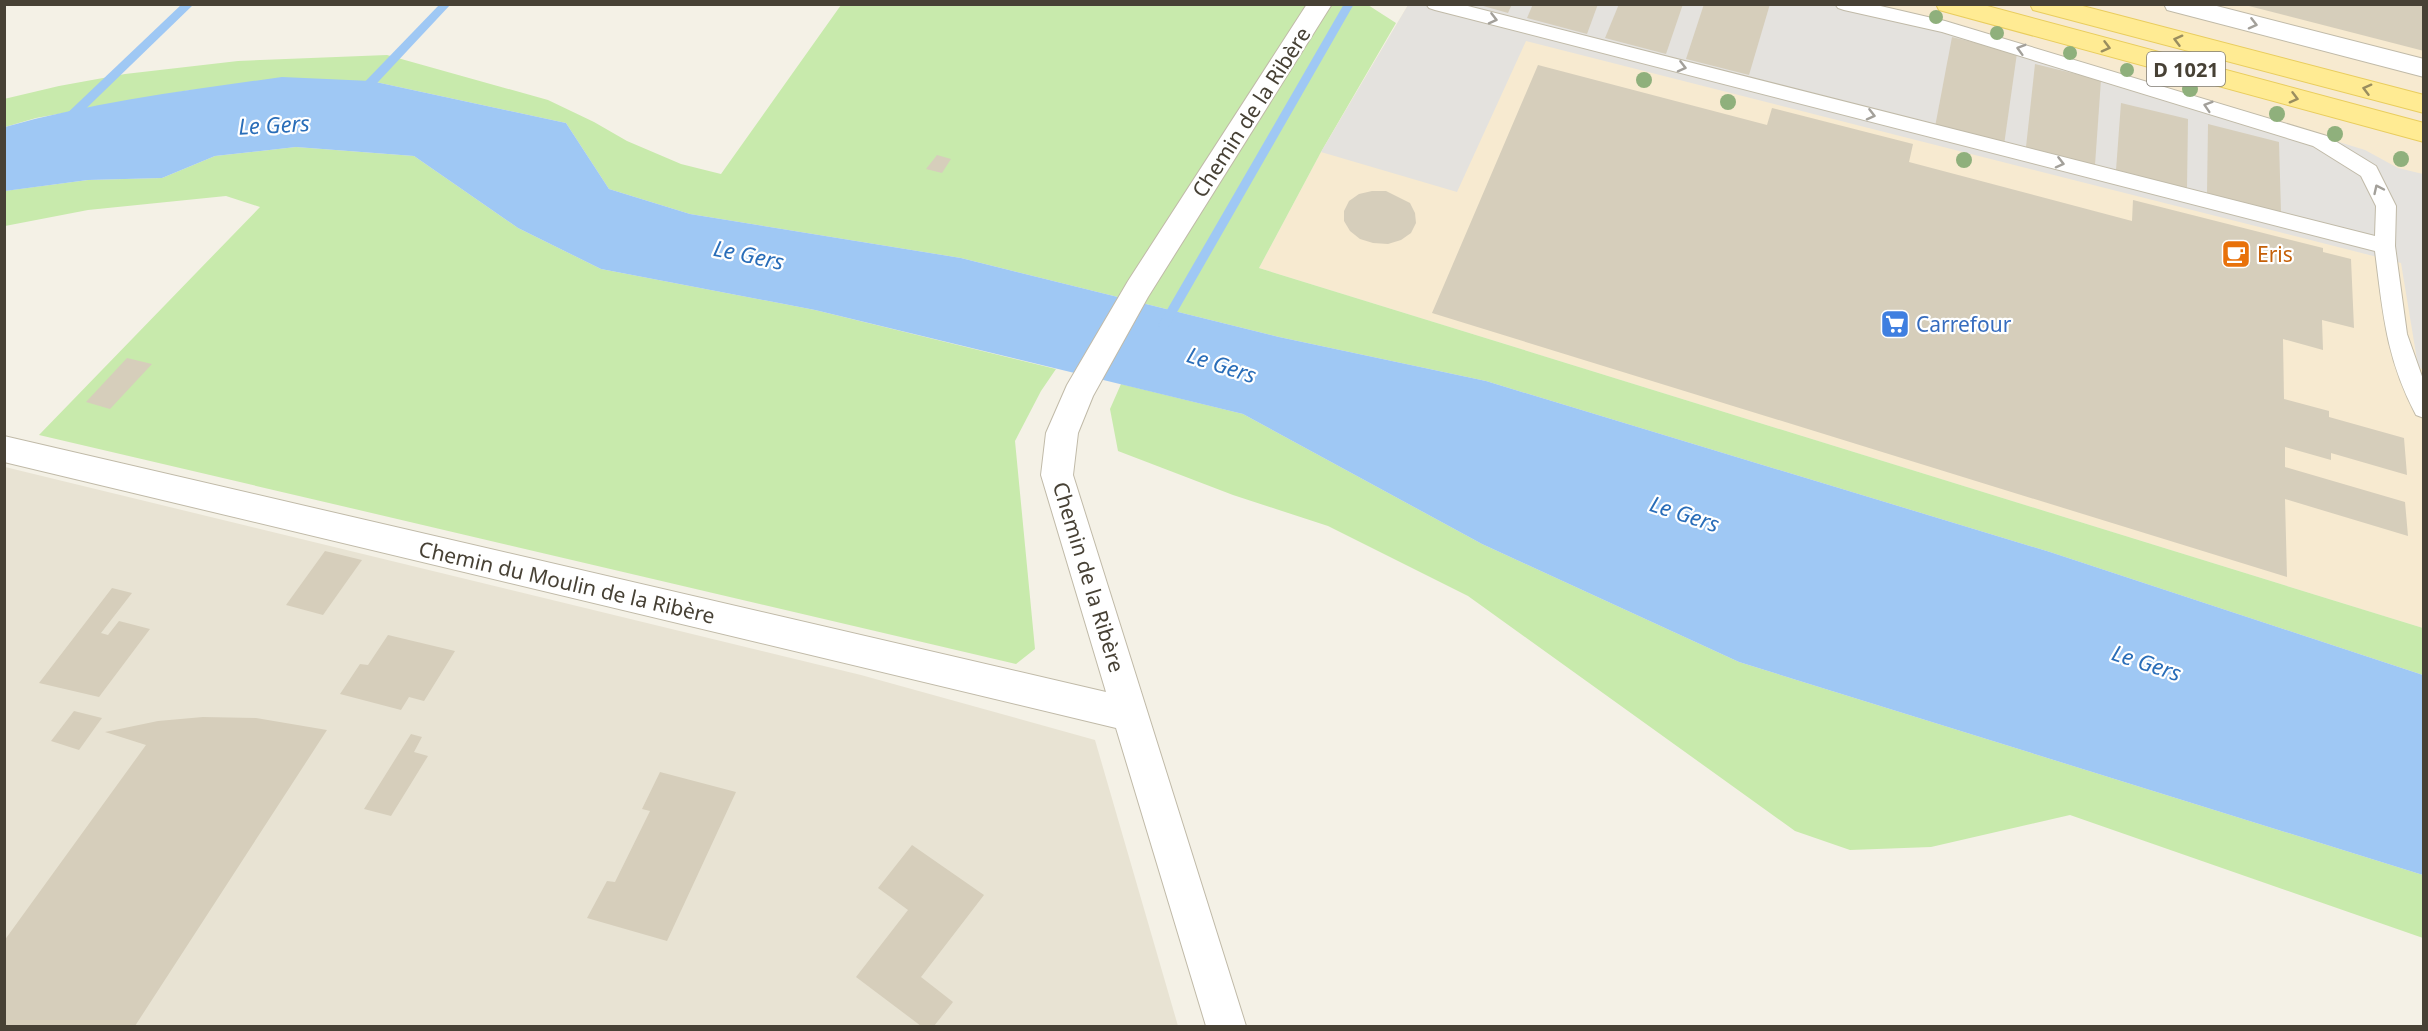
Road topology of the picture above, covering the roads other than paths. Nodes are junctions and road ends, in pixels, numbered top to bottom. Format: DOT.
graph roads {
  1 [pos="1320,4"];
  2 [pos="1844,4"];
  3 [pos="1948,4"];
  4 [pos="2042,4"];
  5 [pos="2176,4"];
  6 [pos="1436,5"];
  7 [pos="2424,68"];
  8 [pos="2424,104"];
  9 [pos="2424,133"];
  10 [pos="2385,246"];
  11 [pos="2422,402"];
  12 [pos="4,449"];
  13 [pos="1130,714"];
  14 [pos="1226,1026"];
  1 -- 13 [label="street, Chemin de la Ribère"];
  10 -- 2 [label="lane, one-way"];
  3 -- 9 [label="main road, D 1021, one-way"];
  8 -- 4 [label="main road, D 1021, one-way"];
  5 -- 7 [label="street, one-way"];
  6 -- 10 [label="lane, one-way"];
  10 -- 11 [label="lane"];
  12 -- 13 [label="street, Chemin du Moulin de la Ribère"];
  13 -- 14 [label="street, Chemin de la Ribère"];
}
